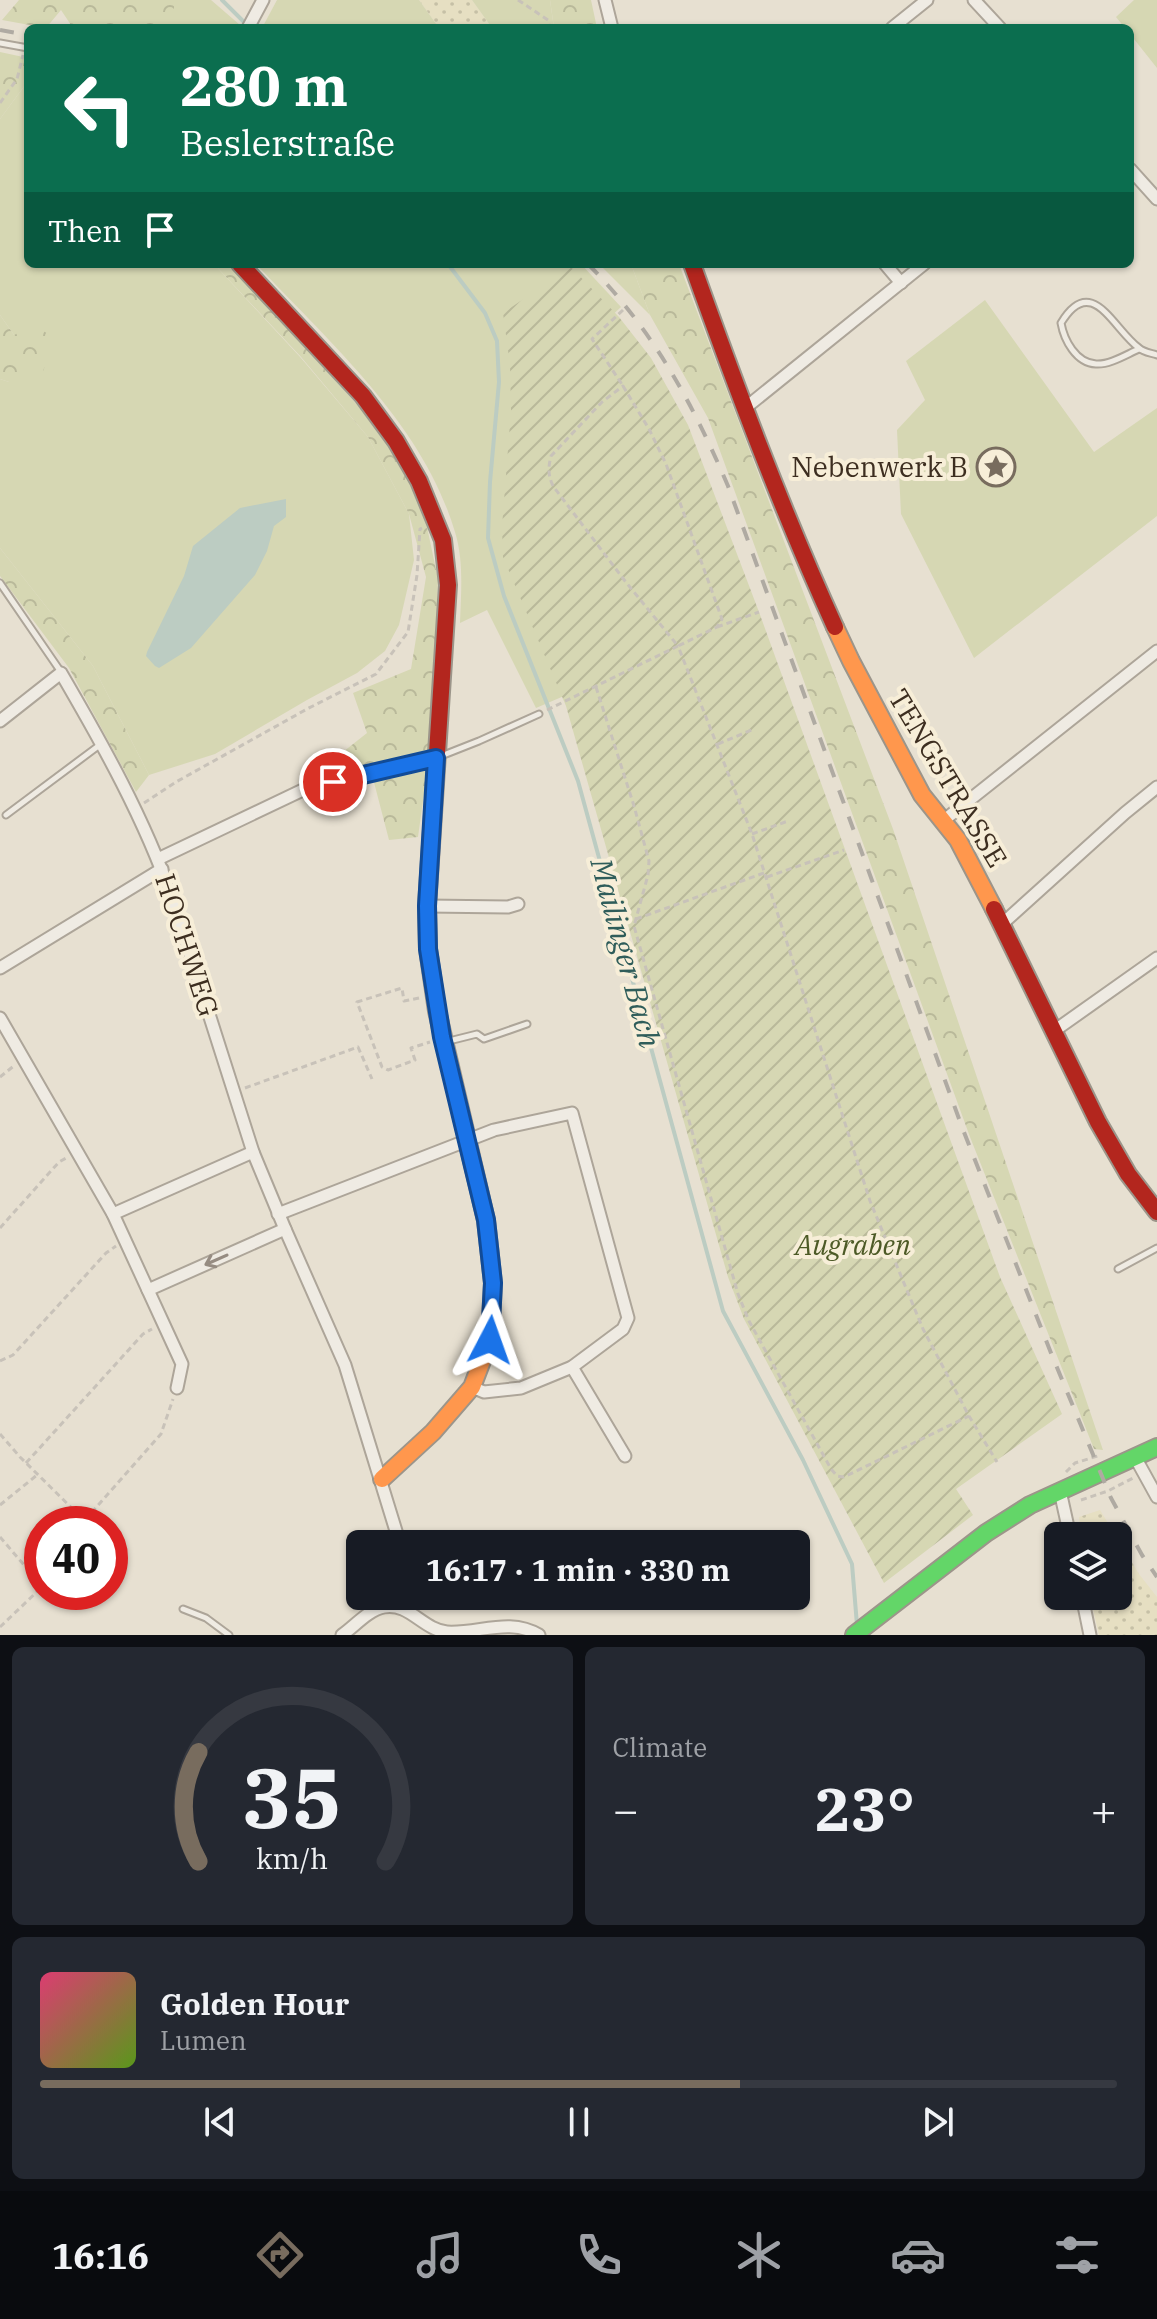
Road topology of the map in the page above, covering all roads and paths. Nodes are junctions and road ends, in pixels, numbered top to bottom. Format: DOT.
graph roads {
  1 [pos="518,0"];
  2 [pos="605,0"];
  3 [pos="927,0"];
  4 [pos="974,0"];
  5 [pos="260,5"];
  6 [pos="250,24"];
  7 [pos="549,24"];
  8 [pos="611,24"];
  9 [pos="897,24"];
  10 [pos="996,24"];
  11 [pos="0,43"];
  12 [pos="24,48"];
  13 [pos="24,55"];
  14 [pos="0,103"];
  15 [pos="1134,173"];
  16 [pos="1157,199"];
  17 [pos="244,268"];
  18 [pos="693,268"];
  19 [pos="888,268"];
  20 [pos="919,268"];
  21 [pos="901,283"];
  22 [pos="623,310"];
  23 [pos="1139,349"];
  24 [pos="1157,355"];
  25 [pos="623,386"];
  26 [pos="744,409"];
  27 [pos="437,523"];
  28 [pos="0,583"];
  29 [pos="759,612"];
  30 [pos="717,627"];
  31 [pos="678,646"];
  32 [pos="1157,651"];
  33 [pos="61,673"];
  34 [pos="596,687"];
  35 [pos="539,714"];
  36 [pos="0,721"];
  37 [pos="754,729"];
  38 [pos="102,744"];
  39 [pos="718,744"];
  40 [pos="436,758"];
  41 [pos="1157,787"];
  42 [pos="135,808"];
  43 [pos="6,815"];
  44 [pos="788,821"];
  45 [pos="943,821"];
  46 [pos="752,834"];
  47 [pos="844,850"];
  48 [pos="160,864"];
  49 [pos="766,875"];
  50 [pos="518,904"];
  51 [pos="427,906"];
  52 [pos="636,919"];
  53 [pos="1002,924"];
  54 [pos="1157,958"];
  55 [pos="0,968"];
  56 [pos="435,995"];
  57 [pos="0,1018"];
  58 [pos="527,1024"];
  59 [pos="1054,1031"];
  60 [pos="443,1040"];
  61 [pos="25,1059"];
  62 [pos="0,1077"];
  63 [pos="372,1079"];
  64 [pos="234,1092"];
  65 [pos="467,1142"];
  66 [pos="78,1151"];
  67 [pos="253,1152"];
  68 [pos="1157,1212"];
  69 [pos="113,1214"];
  70 [pos="278,1214"];
  71 [pos="0,1228"];
  72 [pos="285,1229"];
  73 [pos="125,1239"];
  74 [pos="1157,1248"];
  75 [pos="1118,1269"];
  76 [pos="148,1290"];
  77 [pos="164,1324"];
  78 [pos="0,1361"];
  79 [pos="572,1367"];
  80 [pos="472,1387"];
  81 [pos="177,1388"];
  82 [pos="969,1416"];
  83 [pos="0,1434"];
  84 [pos="1157,1447"];
  85 [pos="625,1456"];
  86 [pos="1135,1457"];
  87 [pos="997,1462"];
  88 [pos="26,1463"];
  89 [pos="1144,1473"];
  90 [pos="38,1474"];
  91 [pos="382,1479"];
  92 [pos="1157,1497"];
  93 [pos="1062,1498"];
  94 [pos="0,1505"];
  95 [pos="70,1506"];
  96 [pos="100,1506"];
  97 [pos="1071,1522"];
  98 [pos="396,1530"];
  99 [pos="1,1540"];
  100 [pos="24,1566"];
  101 [pos="24,1604"];
  102 [pos="183,1609"];
  103 [pos="378,1610"];
  104 [pos="409,1610"];
  105 [pos="1085,1610"];
  106 [pos="0,1627"];
  107 [pos="432,1632"];
  108 [pos="229,1635"];
  109 [pos="342,1635"];
  110 [pos="539,1635"];
  111 [pos="854,1635"];
  112 [pos="1090,1635"];
  1 -- 7 [label="path"];
  2 -- 8 [label="street"];
  3 -- 9 [label="street"];
  4 -- 10 [label="street"];
  5 -- 6 [label="street"];
  11 -- 12 [label="lane"];
  13 -- 14 [label="path"];
  15 -- 16 [label="street"];
  17 -- 27 [label="street"];
  18 -- 26 [label="street, TENGSTRASSE"];
  19 -- 21 [label="street"];
  20 -- 21 [label="street"];
  21 -- 26 [label="street"];
  22 -- 25 [label="path"];
  23 -- 23 [label="lane"];
  23 -- 24 [label="lane"];
  25 -- 30 [label="path"];
  25 -- 31 [label="path"];
  26 -- 45 [label="street, TENGSTRASSE"];
  27 -- 40 [label="street"];
  27 -- 42 [label="path"];
  28 -- 33 [label="lane"];
  29 -- 30 [label="path"];
  30 -- 31 [label="path"];
  31 -- 34 [label="path"];
  31 -- 39 [label="path"];
  32 -- 45 [label="street"];
  33 -- 36 [label="street"];
  33 -- 38 [label="street, HOCHWEG"];
  34 -- 35 [label="path"];
  34 -- 52 [label="path"];
  35 -- 40 [label="lane"];
  37 -- 39 [label="path"];
  38 -- 42 [label="street, HOCHWEG"];
  38 -- 43 [label="lane"];
  39 -- 46 [label="path"];
  40 -- 48 [label="street"];
  40 -- 51 [label="street"];
  41 -- 53 [label="street"];
  42 -- 48 [label="street, HOCHWEG"];
  44 -- 46 [label="path"];
  45 -- 53 [label="street, TENGSTRASSE"];
  46 -- 49 [label="path"];
  47 -- 49 [label="path"];
  48 -- 55 [label="street"];
  48 -- 64 [label="street, HOCHWEG"];
  49 -- 52 [label="path"];
  49 -- 82 [label="path"];
  50 -- 51 [label="street"];
  51 -- 56 [label="street"];
  52 -- 82 [label="path"];
  53 -- 59 [label="street, TENGSTRASSE"];
  54 -- 59 [label="street"];
  56 -- 60 [label="street"];
  56 -- 60 [label="path"];
  57 -- 61 [label="street"];
  58 -- 60 [label="lane"];
  59 -- 68 [label="street, TENGSTRASSE"];
  60 -- 65 [label="street"];
  61 -- 62 [label="path"];
  61 -- 66 [label="street"];
  63 -- 64 [label="path"];
  64 -- 67 [label="street, HOCHWEG"];
  65 -- 70 [label="street"];
  65 -- 79 [label="street"];
  65 -- 80 [label="street"];
  66 -- 69 [label="street"];
  66 -- 71 [label="path"];
  67 -- 69 [label="street"];
  67 -- 70 [label="street, HOCHWEG"];
  69 -- 73 [label="street"];
  70 -- 72 [label="street, HOCHWEG"];
  72 -- 76 [label="street, one-way"];
  72 -- 91 [label="street, HOCHWEG"];
  73 -- 76 [label="street"];
  73 -- 78 [label="path"];
  74 -- 75 [label="lane"];
  76 -- 77 [label="street"];
  77 -- 81 [label="street"];
  77 -- 88 [label="path"];
  79 -- 80 [label="street"];
  79 -- 85 [label="street"];
  80 -- 91 [label="street"];
  81 -- 96 [label="path"];
  82 -- 87 [label="path"];
  83 -- 88 [label="path"];
  84 -- 86 [label="street"];
  86 -- 89 [label="street"];
  86 -- 93 [label="street"];
  88 -- 90 [label="path"];
  89 -- 92 [label="street"];
  89 -- 93 [label="path"];
  90 -- 94 [label="path"];
  90 -- 95 [label="path"];
  91 -- 98 [label="street, HOCHWEG"];
  93 -- 97 [label="street"];
  93 -- 111 [label="street"];
  99 -- 100 [label="path"];
  101 -- 106 [label="path"];
  102 -- 108 [label="lane"];
  103 -- 109 [label="street"];
  104 -- 107 [label="street"];
  105 -- 112 [label="street"];
  107 -- 110 [label="street"];
}
